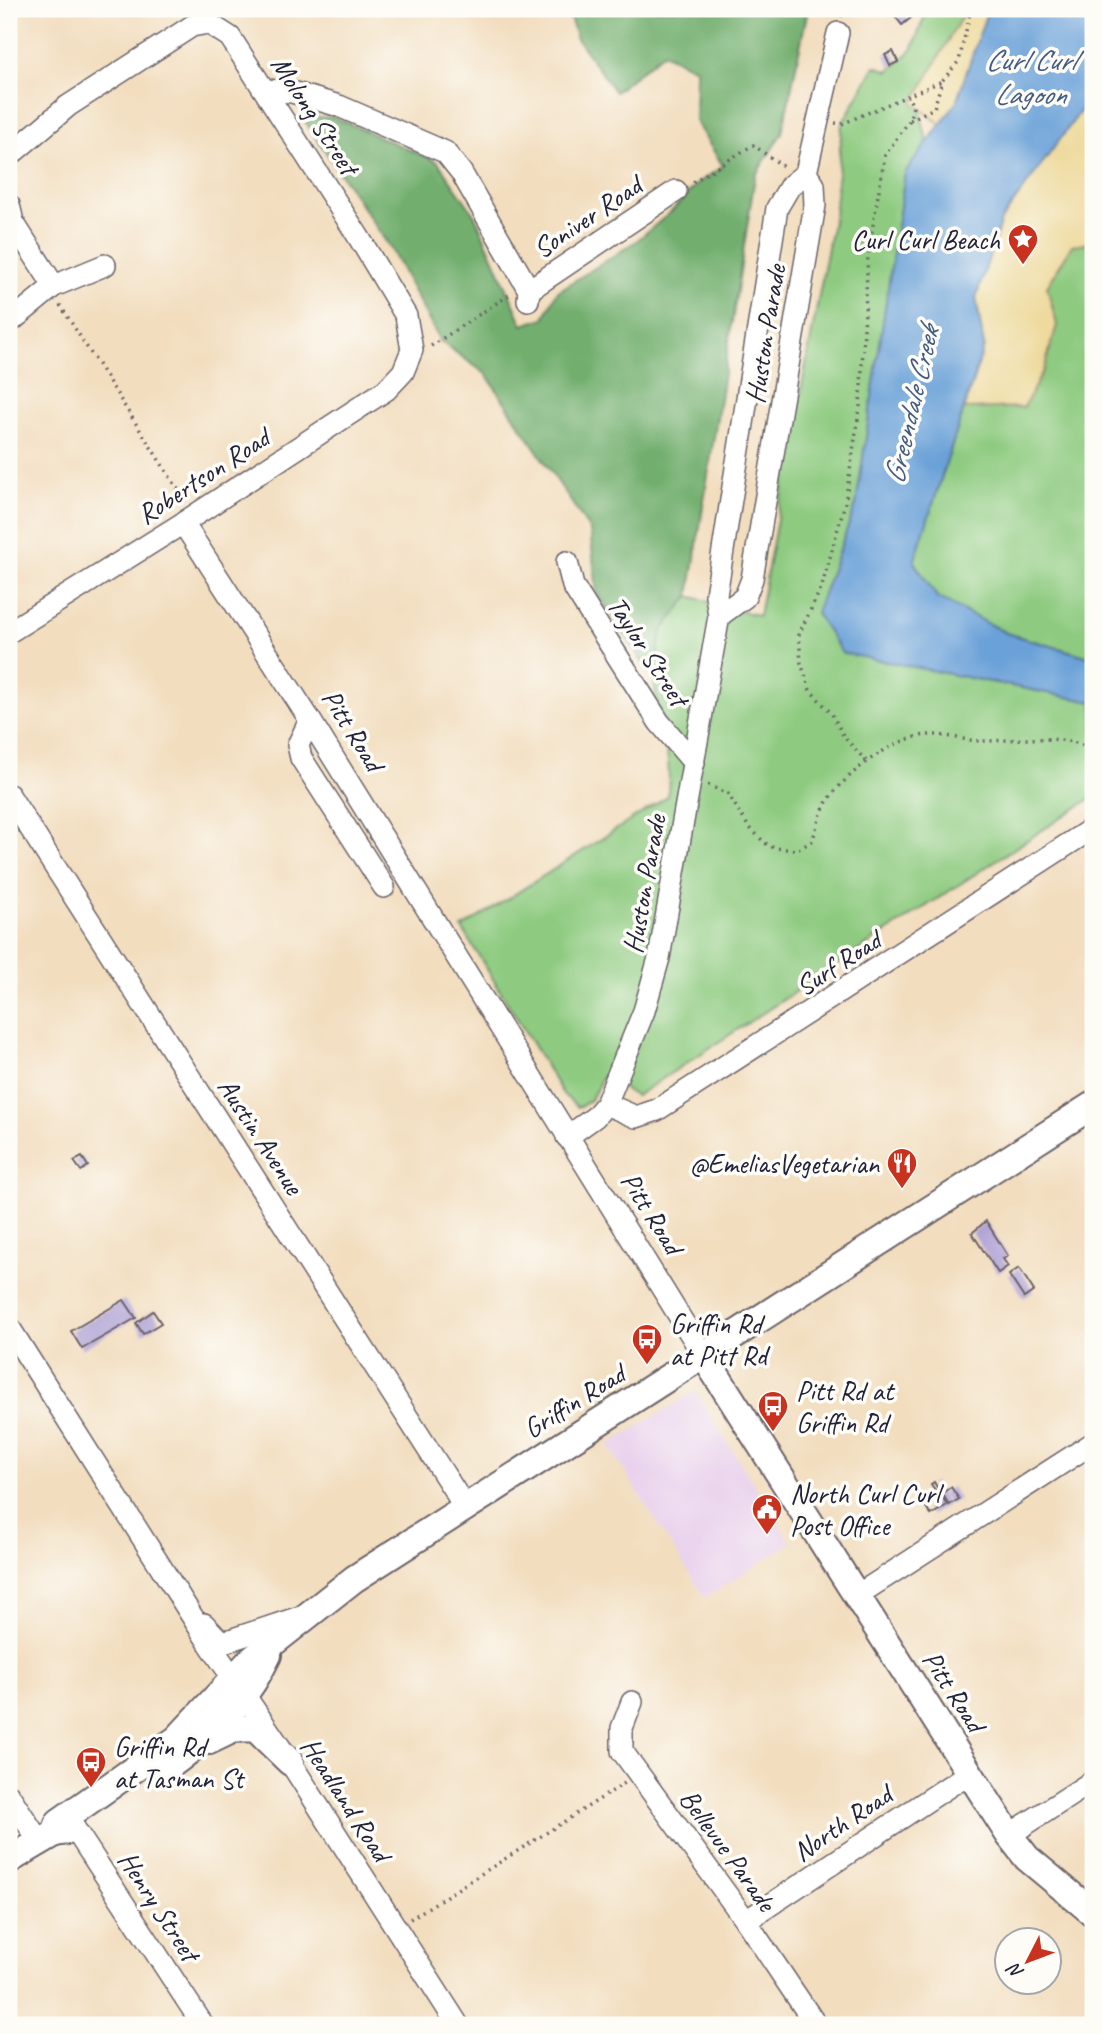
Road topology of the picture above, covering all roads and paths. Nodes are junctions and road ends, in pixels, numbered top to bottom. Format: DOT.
graph roads {
  1 [pos="971,9"];
  2 [pos="838,33"];
  3 [pos="942,81"];
  4 [pos="266,90"];
  5 [pos="908,96"];
  6 [pos="909,121"];
  7 [pos="842,124"];
  8 [pos="9,156"];
  9 [pos="771,160"];
  10 [pos="806,173"];
  11 [pos="696,180"];
  12 [pos="676,191"];
  13 [pos="9,205"];
  14 [pos="105,265"];
  15 [pos="54,286"];
  16 [pos="505,298"];
  17 [pos="9,323"];
  18 [pos="420,349"];
  19 [pos="189,519"];
  20 [pos="567,562"];
  21 [pos="719,616"];
  22 [pos="9,632"];
  23 [pos="310,720"];
  24 [pos="1093,750"];
  25 [pos="866,761"];
  26 [pos="694,763"];
  27 [pos="710,787"];
  28 [pos="9,795"];
  29 [pos="1093,828"];
  30 [pos="384,887"];
  31 [pos="606,1104"];
  32 [pos="1093,1105"];
  33 [pos="567,1137"];
  34 [pos="9,1326"];
  35 [pos="704,1356"];
  36 [pos="1093,1443"];
  37 [pos="466,1507"];
  38 [pos="856,1597"];
  39 [pos="186,1603"];
  40 [pos="306,1615"];
  41 [pos="239,1686"];
  42 [pos="632,1702"];
  43 [pos="195,1748"];
  44 [pos="290,1762"];
  45 [pos="969,1773"];
  46 [pos="639,1774"];
  47 [pos="1093,1781"];
  48 [pos="9,1795"];
  49 [pos="59,1829"];
  50 [pos="1009,1835"];
  51 [pos="9,1860"];
  52 [pos="1093,1913"];
  53 [pos="747,1921"];
  54 [pos="396,1928"];
  55 [pos="204,2025"];
  56 [pos="458,2025"];
  57 [pos="816,2025"];
  1 -- 3 [label="path"];
  2 -- 10 [label="street, Huston Parade"];
  3 -- 5 [label="path"];
  3 -- 6 [label="path"];
  4 -- 8 [label="street, Molong Street"];
  4 -- 12 [label="street, Soniver Road"];
  4 -- 18 [label="street, Molong Street"];
  5 -- 6 [label="path"];
  5 -- 7 [label="path"];
  6 -- 25 [label="path"];
  9 -- 11 [label="path"];
  10 -- 21 [label="street, Huston Parade"];
  10 -- 21 [label="street, Huston Parade"];
  13 -- 15 [label="street"];
  14 -- 15 [label="street"];
  15 -- 17 [label="street"];
  15 -- 19 [label="path"];
  16 -- 18 [label="path"];
  18 -- 19 [label="street, Robertson Road"];
  19 -- 22 [label="street, Robertson Road"];
  19 -- 23 [label="street, Pitt Road"];
  20 -- 26 [label="street, Taylor Street"];
  21 -- 26 [label="street, Huston Parade"];
  23 -- 30 [label="street"];
  23 -- 33 [label="street, Pitt Road"];
  24 -- 25 [label="path"];
  25 -- 27 [label="path"];
  26 -- 31 [label="street, Huston Parade"];
  28 -- 37 [label="street, Austin Avenue"];
  29 -- 31 [label="street, Surf Road"];
  31 -- 33 [label="street, Huston Parade"];
  32 -- 35 [label="main road, Griffin Road"];
  33 -- 35 [label="street, Pitt Road"];
  34 -- 39 [label="street, Headland Road"];
  35 -- 37 [label="main road, Griffin Road"];
  35 -- 38 [label="main road, Pitt Road"];
  36 -- 38 [label="street"];
  37 -- 40 [label="main road, Griffin Road"];
  38 -- 45 [label="main road, Pitt Road"];
  39 -- 40 [label="street, Headland Road"];
  39 -- 41 [label="street, Headland Road"];
  40 -- 41 [label="main road, Griffin Road"];
  41 -- 43 [label="main road, Griffin Road"];
  41 -- 44 [label="street, Headland Road"];
  41 -- 49 [label="main road, Griffin Road"];
  42 -- 46 [label="street, Bellevue Parade"];
  43 -- 44 [label="main road"];
  43 -- 49 [label="main road, Griffin Road"];
  44 -- 54 [label="street, Headland Road"];
  45 -- 50 [label="main road, Pitt Road"];
  45 -- 53 [label="street, North Road"];
  46 -- 53 [label="street, Bellevue Parade"];
  46 -- 54 [label="path"];
  47 -- 50 [label="street"];
  48 -- 49 [label="street, Henry Street"];
  49 -- 51 [label="main road, Griffin Road"];
  49 -- 55 [label="street, Henry Street"];
  50 -- 52 [label="main road, Pitt Road"];
  53 -- 57 [label="street, Bellevue Parade"];
  54 -- 56 [label="street, Headland Road"];
}
